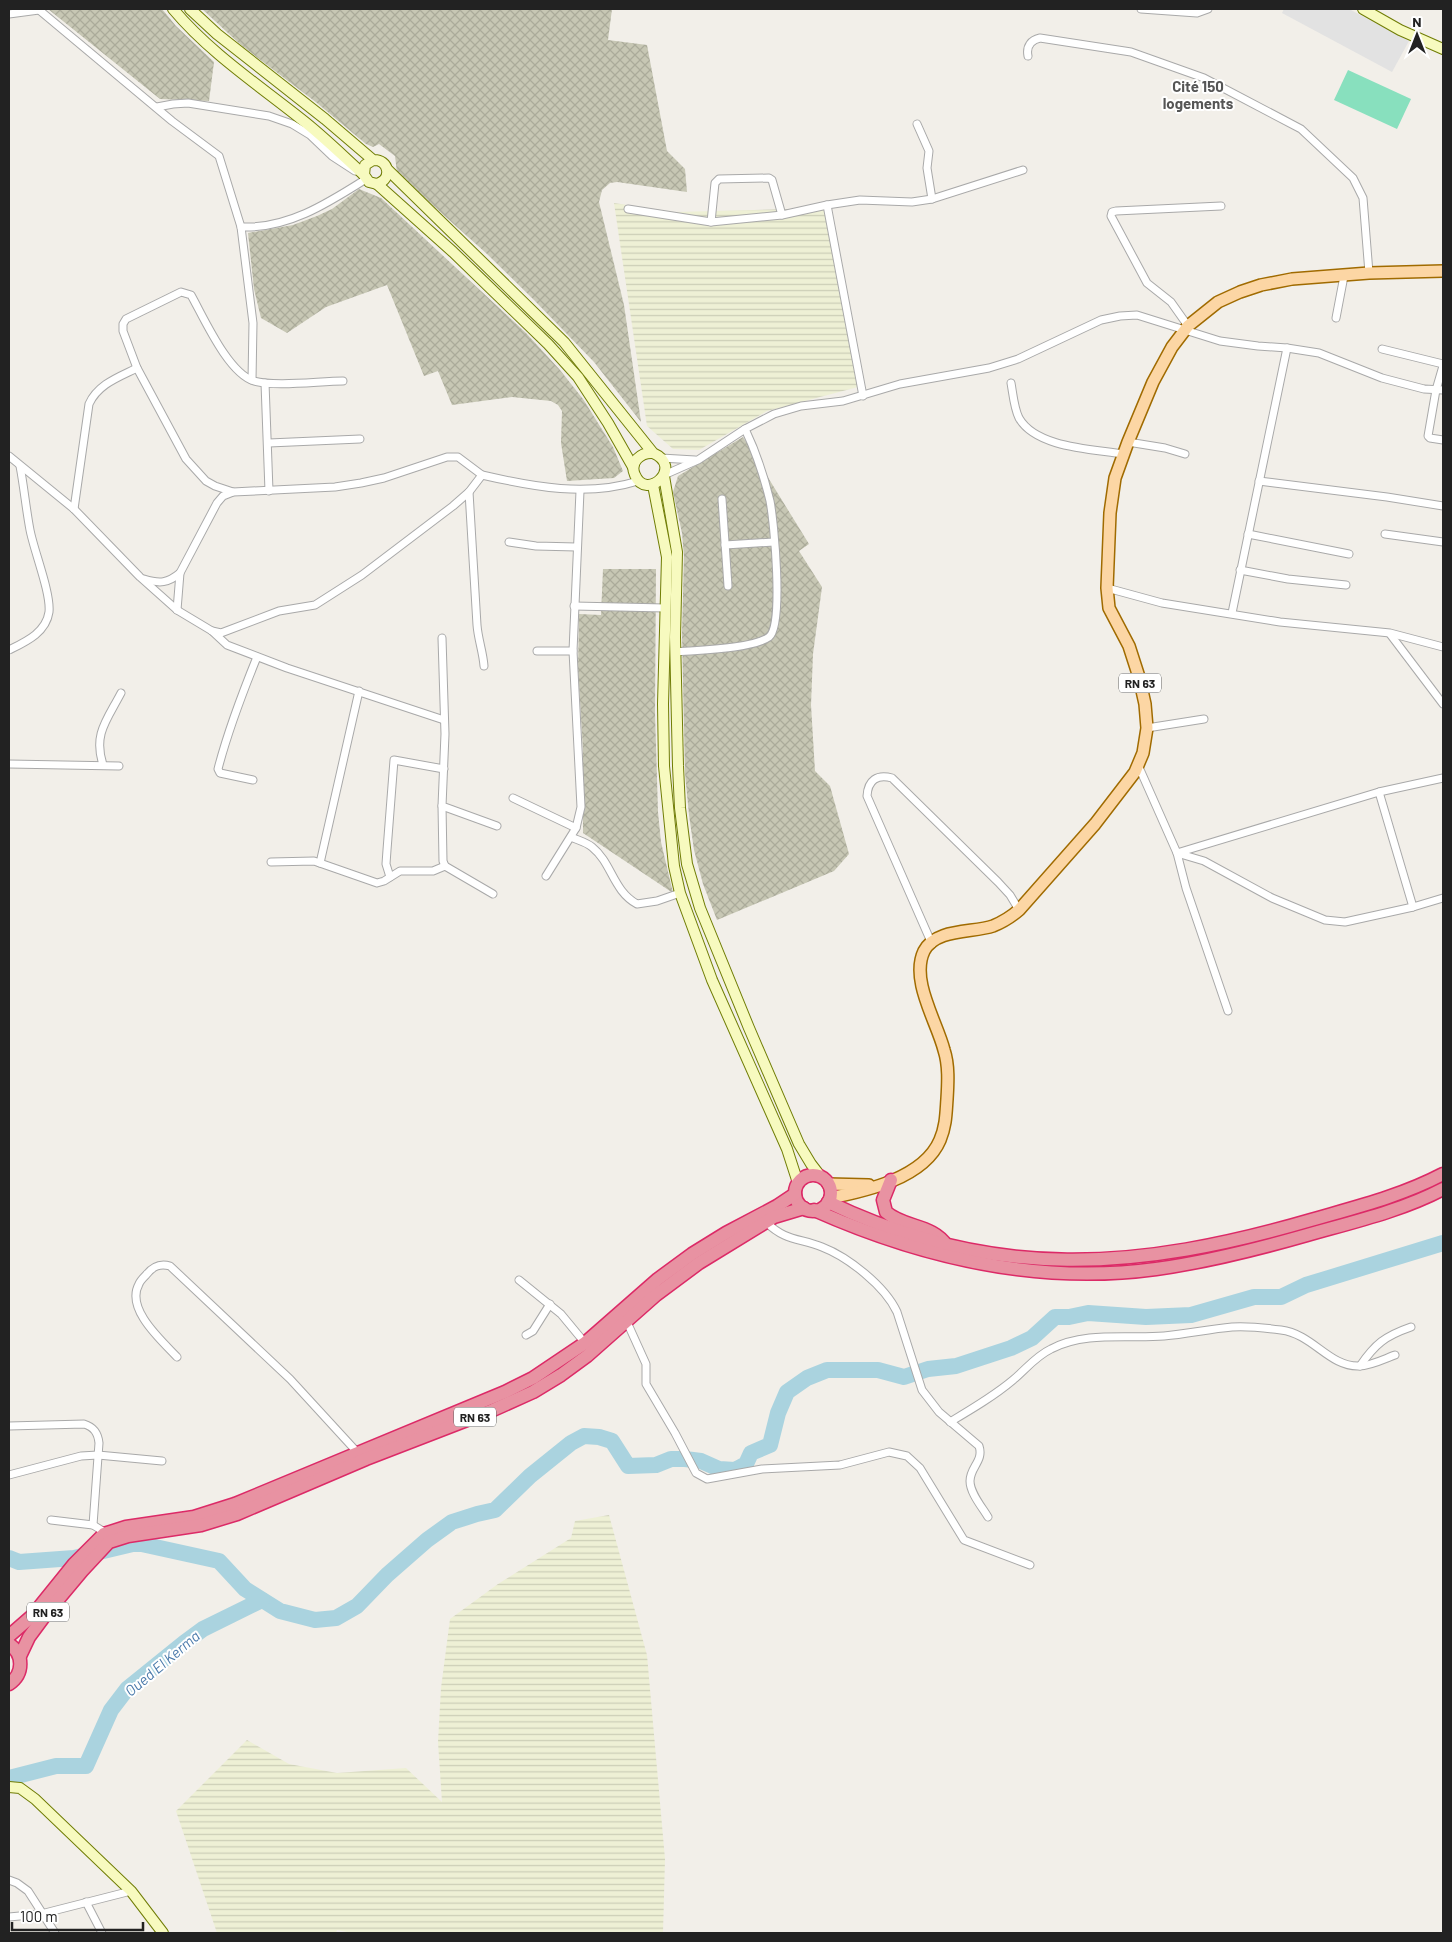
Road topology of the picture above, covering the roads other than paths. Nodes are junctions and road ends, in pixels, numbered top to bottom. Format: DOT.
graph roads {
  1 [pos="38,9"];
  2 [pos="173,9"];
  3 [pos="190,9"];
  4 [pos="1141,9"];
  5 [pos="1208,9"];
  6 [pos="1363,9"];
  7 [pos="9,14"];
  8 [pos="1443,49"];
  9 [pos="1028,56"];
  10 [pos="157,107"];
  11 [pos="917,124"];
  12 [pos="373,160"];
  13 [pos="388,170"];
  14 [pos="1023,170"];
  15 [pos="365,177"];
  16 [pos="377,184"];
  17 [pos="932,199"];
  18 [pos="827,205"];
  19 [pos="1221,206"];
  20 [pos="628,209"];
  21 [pos="782,215"];
  22 [pos="711,222"];
  23 [pos="242,227"];
  24 [pos="1443,271"];
  25 [pos="1369,273"];
  26 [pos="1344,276"];
  27 [pos="1336,318"];
  28 [pos="1186,328"];
  29 [pos="1287,348"];
  30 [pos="1382,350"];
  31 [pos="1443,365"];
  32 [pos="138,368"];
  33 [pos="252,380"];
  34 [pos="343,381"];
  35 [pos="265,383"];
  36 [pos="1011,383"];
  37 [pos="1440,390"];
  38 [pos="863,396"];
  39 [pos="745,429"];
  40 [pos="360,439"];
  41 [pos="1443,440"];
  42 [pos="1128,442"];
  43 [pos="268,443"];
  44 [pos="1124,454"];
  45 [pos="1185,454"];
  46 [pos="657,455"];
  47 [pos="9,456"];
  48 [pos="698,460"];
  49 [pos="20,466"];
  50 [pos="633,467"];
  51 [pos="482,475"];
  52 [pos="664,475"];
  53 [pos="638,481"];
  54 [pos="1259,481"];
  55 [pos="653,484"];
  56 [pos="580,490"];
  57 [pos="269,491"];
  58 [pos="233,492"];
  59 [pos="469,492"];
  60 [pos="722,499"];
  61 [pos="1443,506"];
  62 [pos="74,509"];
  63 [pos="1248,534"];
  64 [pos="1386,534"];
  65 [pos="509,542"];
  66 [pos="774,542"];
  67 [pos="1443,542"];
  68 [pos="725,545"];
  69 [pos="576,547"];
  70 [pos="1349,554"];
  71 [pos="1240,570"];
  72 [pos="180,573"];
  73 [pos="140,578"];
  74 [pos="1346,585"];
  75 [pos="728,586"];
  76 [pos="1107,588"];
  77 [pos="574,606"];
  78 [pos="665,608"];
  79 [pos="177,610"];
  80 [pos="1232,613"];
  81 [pos="212,631"];
  82 [pos="1390,633"];
  83 [pos="442,638"];
  84 [pos="1443,647"];
  85 [pos="9,650"];
  86 [pos="536,651"];
  87 [pos="572,651"];
  88 [pos="675,652"];
  89 [pos="256,656"];
  90 [pos="484,666"];
  91 [pos="359,691"];
  92 [pos="121,693"];
  93 [pos="1443,704"];
  94 [pos="1204,719"];
  95 [pos="444,720"];
  96 [pos="1146,728"];
  97 [pos="9,764"];
  98 [pos="103,764"];
  99 [pos="1138,765"];
  100 [pos="119,766"];
  101 [pos="444,769"];
  102 [pos="1443,778"];
  103 [pos="253,780"];
  104 [pos="1379,792"];
  105 [pos="513,798"];
  106 [pos="442,806"];
  107 [pos="498,826"];
  108 [pos="576,828"];
  109 [pos="571,837"];
  110 [pos="1177,853"];
  111 [pos="271,862"];
  112 [pos="320,863"];
  113 [pos="445,866"];
  114 [pos="546,876"];
  115 [pos="390,877"];
  116 [pos="493,894"];
  117 [pos="682,896"];
  118 [pos="696,896"];
  119 [pos="1443,898"];
  120 [pos="1413,907"];
  121 [pos="1019,910"];
  122 [pos="932,944"];
  123 [pos="1228,1011"];
  124 [pos="1443,1174"];
  125 [pos="825,1180"];
  126 [pos="886,1183"];
  127 [pos="797,1188"];
  128 [pos="1443,1189"];
  129 [pos="829,1200"];
  130 [pos="809,1209"];
  131 [pos="766,1222"];
  132 [pos="947,1246"];
  133 [pos="519,1280"];
  134 [pos="550,1304"];
  135 [pos="627,1322"];
  136 [pos="1411,1327"];
  137 [pos="526,1335"];
  138 [pos="585,1343"];
  139 [pos="1395,1355"];
  140 [pos="177,1357"];
  141 [pos="1360,1366"];
  142 [pos="950,1422"];
  143 [pos="9,1426"];
  144 [pos="357,1452"];
  145 [pos="98,1455"];
  146 [pos="162,1461"];
  147 [pos="9,1475"];
  148 [pos="988,1517"];
  149 [pos="51,1520"];
  150 [pos="93,1525"];
  151 [pos="103,1539"];
  152 [pos="1030,1566"];
  153 [pos="78,1567"];
  154 [pos="9,1636"];
  155 [pos="9,1644"];
  156 [pos="20,1656"];
  157 [pos="9,1684"];
  158 [pos="9,1787"];
  159 [pos="9,1880"];
  160 [pos="131,1891"];
  161 [pos="86,1902"];
  162 [pos="41,1914"];
  163 [pos="9,1917"];
  164 [pos="55,1933"];
  165 [pos="102,1933"];
  166 [pos="163,1933"];
  1 -- 7 [label="street"];
  1 -- 10 [label="street"];
  2 -- 15 [label="main road"];
  3 -- 12 [label="main road"];
  4 -- 5 [label="street"];
  6 -- 8 [label="main road"];
  9 -- 25 [label="street"];
  10 -- 15 [label="street"];
  10 -- 23 [label="street"];
  11 -- 17 [label="street"];
  12 -- 13 [label="main road"];
  12 -- 15 [label="main road"];
  13 -- 16 [label="main road"];
  13 -- 46 [label="main road"];
  14 -- 17 [label="street"];
  15 -- 16 [label="main road"];
  15 -- 23 [label="street"];
  16 -- 50 [label="main road"];
  17 -- 18 [label="street"];
  18 -- 21 [label="street"];
  18 -- 38 [label="street"];
  19 -- 28 [label="street"];
  20 -- 22 [label="street"];
  21 -- 22 [label="street"];
  21 -- 22 [label="street"];
  23 -- 33 [label="street"];
  24 -- 25 [label="main road, RN 63"];
  25 -- 26 [label="main road, RN 63"];
  26 -- 27 [label="street"];
  26 -- 28 [label="main road, RN 63"];
  28 -- 29 [label="street"];
  28 -- 38 [label="street"];
  28 -- 42 [label="main road, RN 63"];
  29 -- 37 [label="street"];
  29 -- 54 [label="street"];
  30 -- 31 [label="street"];
  31 -- 37 [label="street"];
  32 -- 33 [label="street"];
  32 -- 58 [label="street"];
  32 -- 62 [label="street"];
  33 -- 35 [label="street"];
  34 -- 35 [label="street"];
  35 -- 43 [label="street"];
  36 -- 44 [label="street"];
  37 -- 41 [label="street"];
  38 -- 39 [label="street"];
  39 -- 48 [label="street"];
  39 -- 66 [label="street"];
  40 -- 43 [label="street"];
  42 -- 44 [label="main road, RN 63"];
  42 -- 45 [label="street"];
  43 -- 57 [label="street"];
  44 -- 76 [label="main road, RN 63"];
  46 -- 48 [label="street"];
  46 -- 50 [label="main road"];
  46 -- 52 [label="main road"];
  47 -- 49 [label="street"];
  48 -- 52 [label="street"];
  49 -- 62 [label="street"];
  49 -- 85 [label="street"];
  50 -- 53 [label="main road"];
  51 -- 56 [label="street"];
  51 -- 57 [label="street"];
  51 -- 59 [label="street"];
  52 -- 55 [label="main road"];
  52 -- 88 [label="main road"];
  53 -- 55 [label="main road"];
  53 -- 56 [label="street"];
  54 -- 61 [label="street"];
  54 -- 63 [label="street"];
  55 -- 78 [label="main road"];
  56 -- 69 [label="street"];
  57 -- 58 [label="street"];
  58 -- 72 [label="street"];
  59 -- 81 [label="street"];
  59 -- 90 [label="street"];
  60 -- 68 [label="street"];
  62 -- 73 [label="street"];
  63 -- 70 [label="street"];
  63 -- 71 [label="street"];
  64 -- 67 [label="street"];
  65 -- 69 [label="street"];
  66 -- 68 [label="street"];
  66 -- 88 [label="street"];
  68 -- 75 [label="street"];
  69 -- 77 [label="street"];
  71 -- 74 [label="street"];
  71 -- 80 [label="street"];
  72 -- 73 [label="street"];
  72 -- 79 [label="street"];
  73 -- 79 [label="street"];
  76 -- 80 [label="street"];
  76 -- 96 [label="main road, RN 63"];
  77 -- 78 [label="street"];
  77 -- 87 [label="street"];
  78 -- 117 [label="main road"];
  79 -- 81 [label="street"];
  80 -- 82 [label="street"];
  81 -- 89 [label="street"];
  82 -- 84 [label="street"];
  82 -- 93 [label="street"];
  83 -- 95 [label="street"];
  86 -- 87 [label="street"];
  87 -- 108 [label="street"];
  88 -- 118 [label="main road"];
  89 -- 91 [label="street"];
  89 -- 103 [label="street"];
  91 -- 95 [label="street"];
  91 -- 112 [label="street"];
  92 -- 98 [label="street"];
  94 -- 96 [label="street"];
  95 -- 101 [label="street"];
  96 -- 99 [label="main road, RN 63"];
  97 -- 98 [label="street"];
  98 -- 100 [label="street"];
  99 -- 110 [label="street"];
  99 -- 121 [label="main road, RN 63"];
  101 -- 106 [label="street"];
  101 -- 115 [label="street"];
  102 -- 104 [label="street"];
  104 -- 110 [label="street"];
  104 -- 120 [label="street"];
  105 -- 108 [label="street"];
  106 -- 107 [label="street"];
  106 -- 113 [label="street"];
  108 -- 109 [label="street"];
  109 -- 114 [label="street"];
  109 -- 117 [label="street"];
  110 -- 120 [label="street"];
  110 -- 123 [label="street"];
  111 -- 112 [label="street"];
  112 -- 115 [label="street"];
  113 -- 115 [label="street"];
  113 -- 116 [label="street"];
  117 -- 118 [label="main road"];
  117 -- 127 [label="main road"];
  118 -- 125 [label="main road"];
  119 -- 120 [label="street"];
  121 -- 122 [label="main road, RN 63"];
  121 -- 122 [label="street"];
  122 -- 126 [label="main road"];
  124 -- 132 [label="highway"];
  125 -- 126 [label="main road"];
  125 -- 127 [label="highway"];
  125 -- 129 [label="highway"];
  126 -- 129 [label="main road"];
  126 -- 132 [label="highway"];
  127 -- 130 [label="highway"];
  127 -- 138 [label="highway"];
  128 -- 130 [label="highway"];
  129 -- 130 [label="highway"];
  129 -- 132 [label="highway"];
  130 -- 131 [label="highway, RN 63"];
  131 -- 135 [label="highway, RN 63"];
  131 -- 142 [label="street"];
  133 -- 134 [label="street"];
  134 -- 137 [label="street"];
  134 -- 138 [label="street"];
  135 -- 151 [label="highway, RN 63"];
  135 -- 152 [label="street"];
  136 -- 141 [label="street"];
  138 -- 144 [label="highway, RN 63"];
  139 -- 141 [label="street"];
  140 -- 144 [label="street"];
  141 -- 142 [label="street"];
  142 -- 148 [label="street"];
  143 -- 145 [label="street"];
  144 -- 151 [label="highway, RN 63"];
  145 -- 146 [label="street"];
  145 -- 147 [label="street"];
  145 -- 150 [label="street"];
  149 -- 150 [label="street"];
  150 -- 151 [label="street"];
  151 -- 153 [label="highway, RN 63"];
  153 -- 154 [label="highway, RN 63"];
  153 -- 156 [label="highway, RN 63"];
  155 -- 156 [label="highway"];
  156 -- 157 [label="highway"];
  158 -- 160 [label="main road"];
  159 -- 162 [label="street"];
  160 -- 161 [label="street"];
  160 -- 166 [label="main road"];
  161 -- 162 [label="street"];
  161 -- 165 [label="street"];
  162 -- 163 [label="street"];
  162 -- 164 [label="street"];
}
